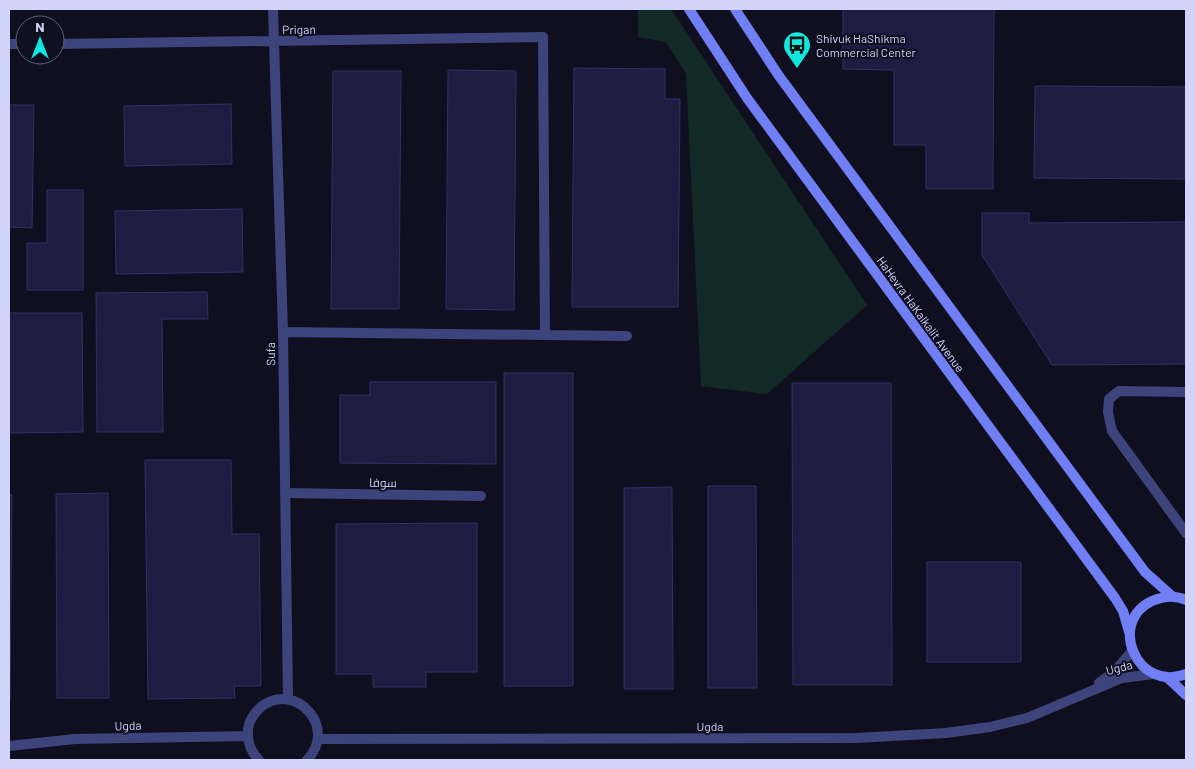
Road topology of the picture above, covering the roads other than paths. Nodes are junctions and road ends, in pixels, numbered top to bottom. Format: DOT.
graph roads {
  1 [pos="273,9"];
  2 [pos="689,9"];
  3 [pos="735,9"];
  4 [pos="274,42"];
  5 [pos="65,44"];
  6 [pos="282,332"];
  7 [pos="545,335"];
  8 [pos="627,336"];
  9 [pos="1186,392"];
  10 [pos="285,493"];
  11 [pos="481,496"];
  12 [pos="1186,533"];
  13 [pos="1173,596"];
  14 [pos="1186,600"];
  15 [pos="1130,635"];
  16 [pos="1132,650"];
  17 [pos="1153,674"];
  18 [pos="1186,674"];
  19 [pos="1168,678"];
  20 [pos="1093,688"];
  21 [pos="1186,695"];
  22 [pos="288,699"];
  23 [pos="248,736"];
  24 [pos="319,739"];
  25 [pos="9,746"];
  26 [pos="259,760"];
  27 [pos="307,760"];
  1 -- 4 [label="street, Sufa"];
  2 -- 15 [label="main road, HaHevra HaKalkalit Avenue"];
  3 -- 13 [label="main road"];
  4 -- 5 [label="street, Prigan"];
  4 -- 6 [label="street, Sufa"];
  4 -- 7 [label="street, Prigan"];
  6 -- 7 [label="street"];
  6 -- 10 [label="street, Sufa"];
  7 -- 8 [label="street"];
  9 -- 12 [label="street"];
  10 -- 11 [label="street, سوفا"];
  10 -- 22 [label="street, Sufa"];
  13 -- 14 [label="main road"];
  13 -- 15 [label="main road"];
  15 -- 16 [label="main road, HaHevra HaKalkalit Avenue"];
  16 -- 17 [label="main road"];
  16 -- 20 [label="street, Ugda"];
  17 -- 19 [label="main road"];
  17 -- 20 [label="street, Ugda"];
  18 -- 19 [label="main road"];
  19 -- 21 [label="main road"];
  20 -- 24 [label="street, Ugda"];
  22 -- 23 [label="street"];
  22 -- 24 [label="street"];
  23 -- 25 [label="street, Ugda"];
  23 -- 26 [label="street"];
  24 -- 27 [label="street"];
}
